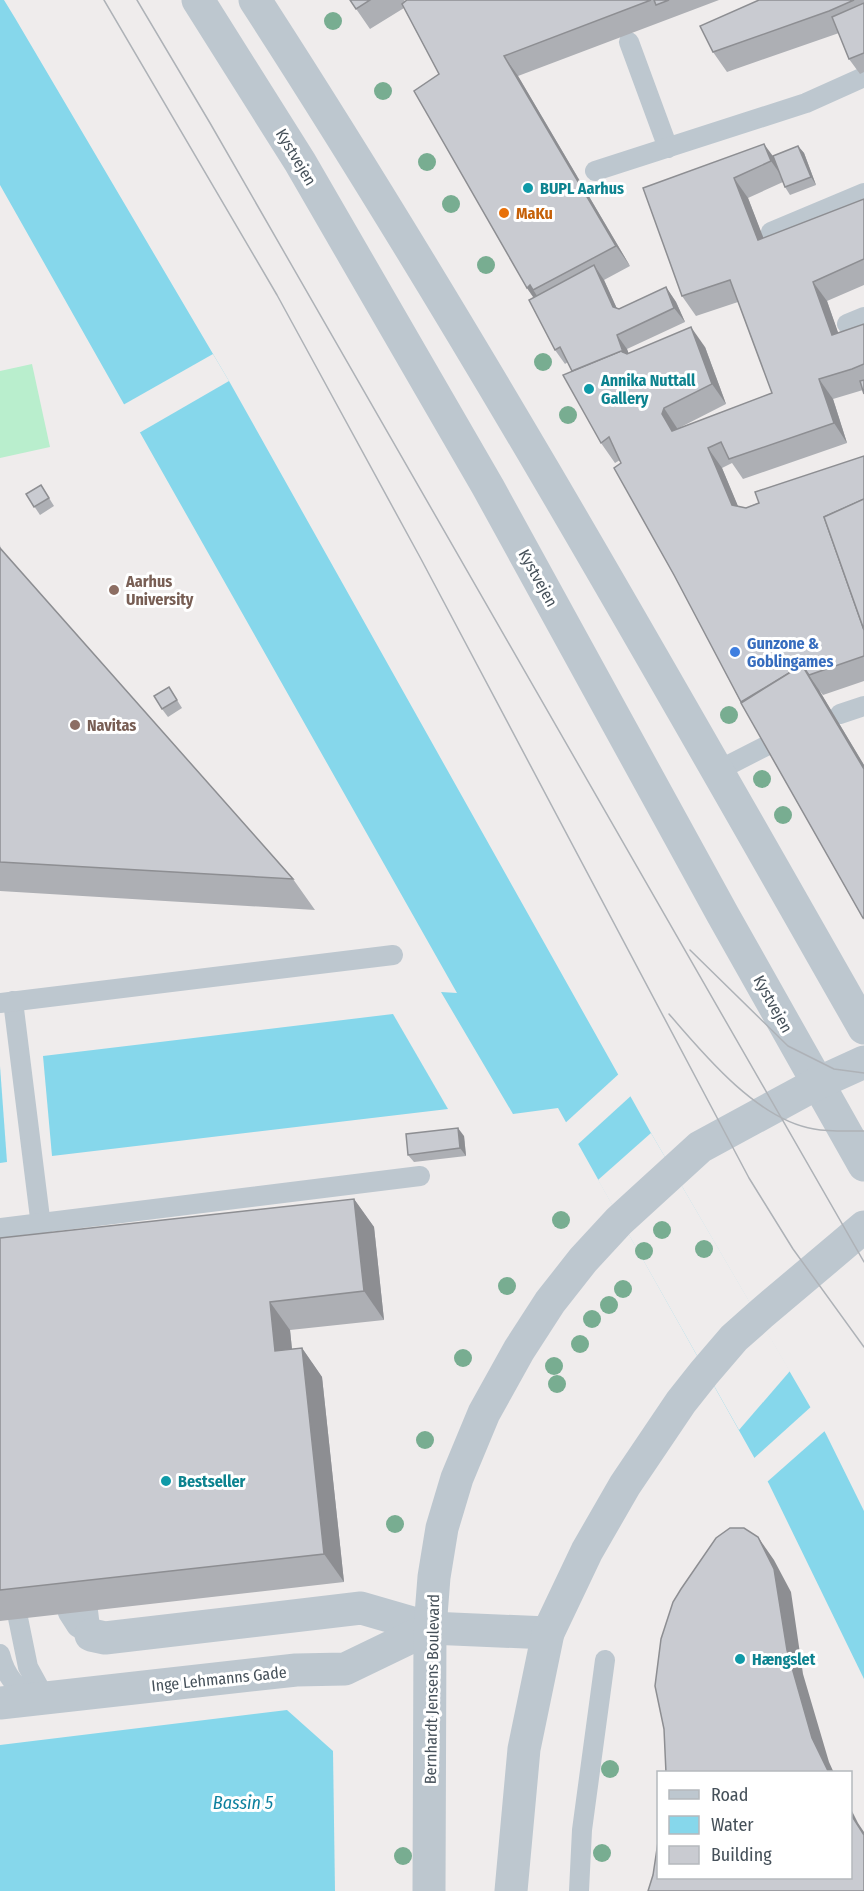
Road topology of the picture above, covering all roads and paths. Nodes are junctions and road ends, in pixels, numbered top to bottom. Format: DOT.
graph roads {
  1 [pos="198,0"];
  2 [pos="255,0"];
  3 [pos="629,42"];
  4 [pos="864,77"];
  5 [pos="668,148"];
  6 [pos="595,171"];
  7 [pos="864,193"];
  8 [pos="771,232"];
  9 [pos="864,706"];
  10 [pos="840,714"];
  11 [pos="768,745"];
  12 [pos="717,771"];
  13 [pos="393,955"];
  14 [pos="6,1002"];
  15 [pos="864,1028"];
  16 [pos="864,1062"];
  17 [pos="818,1083"];
  18 [pos="864,1165"];
  19 [pos="420,1176"];
  20 [pos="40,1223"];
  21 [pos="864,1227"];
  22 [pos="0,1228"];
  23 [pos="44,1254"];
  24 [pos="18,1618"];
  25 [pos="82,1619"];
  26 [pos="430,1628"];
  27 [pos="548,1633"];
  28 [pos="0,1654"];
  29 [pos="605,1660"];
  30 [pos="45,1698"];
  31 [pos="0,1703"];
  32 [pos="429,1891"];
  33 [pos="511,1891"];
  34 [pos="579,1891"];
  1 -- 17 [label="street, Kystvejen"];
  2 -- 12 [label="street"];
  3 -- 5 [label="lane"];
  4 -- 5 [label="lane"];
  5 -- 6 [label="lane"];
  7 -- 8 [label="lane"];
  9 -- 10 [label="lane"];
  11 -- 12 [label="lane"];
  12 -- 15 [label="street"];
  13 -- 14 [label="lane"];
  14 -- 20 [label="lane"];
  16 -- 17 [label="street, Bernhardt Jensens Boulevard"];
  17 -- 18 [label="street, Kystvejen"];
  17 -- 26 [label="street, Bernhardt Jensens Boulevard"];
  19 -- 20 [label="lane"];
  20 -- 22 [label="lane"];
  20 -- 23 [label="lane"];
  21 -- 27 [label="street"];
  24 -- 30 [label="lane"];
  25 -- 26 [label="street, Inge Lehmanns Gade"];
  26 -- 27 [label="street, Inge Lehmanns Gade"];
  26 -- 30 [label="street, Inge Lehmanns Gade"];
  26 -- 32 [label="street, Bernhardt Jensens Boulevard"];
  27 -- 33 [label="street"];
  28 -- 30 [label="lane"];
  29 -- 34 [label="lane"];
  30 -- 31 [label="street, Inge Lehmanns Gade"];
}
